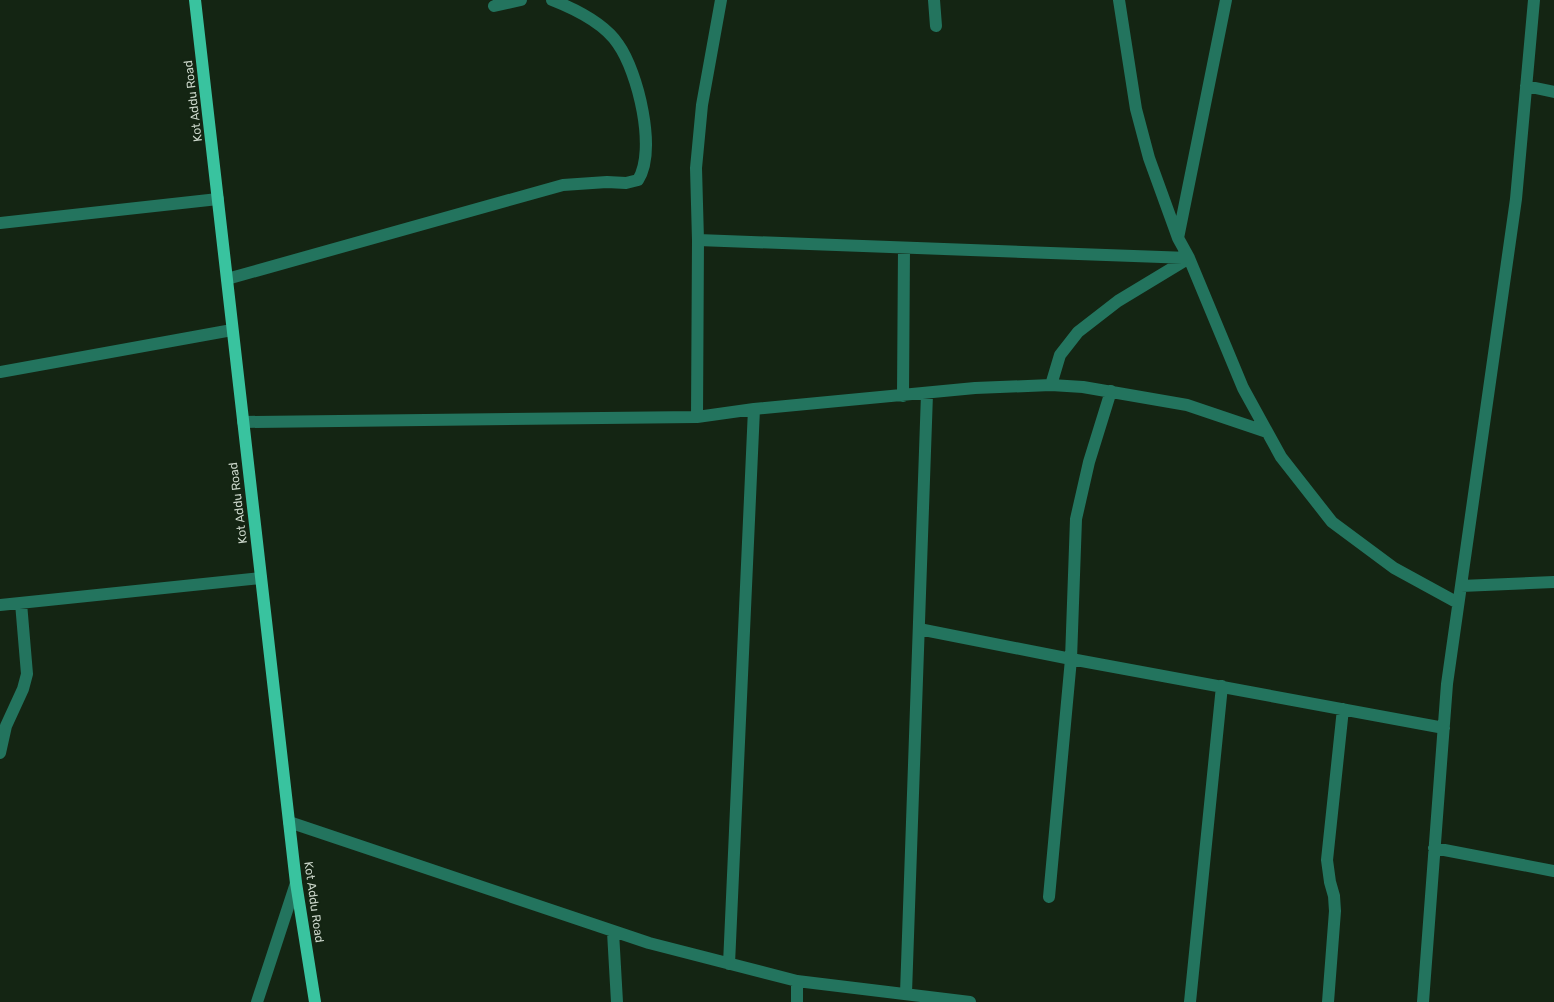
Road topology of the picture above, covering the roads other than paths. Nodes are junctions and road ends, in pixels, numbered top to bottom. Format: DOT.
graph roads {
  1 [pos="195,0"];
  2 [pos="521,0"];
  3 [pos="552,0"];
  4 [pos="721,0"];
  5 [pos="934,0"];
  6 [pos="1119,0"];
  7 [pos="1226,0"];
  8 [pos="1534,0"];
  9 [pos="494,6"];
  10 [pos="936,26"];
  11 [pos="1526,86"];
  12 [pos="1554,92"];
  13 [pos="218,199"];
  14 [pos="0,223"];
  15 [pos="1178,238"];
  16 [pos="698,240"];
  17 [pos="904,248"];
  18 [pos="1189,258"];
  19 [pos="227,279"];
  20 [pos="232,330"];
  21 [pos="0,372"];
  22 [pos="1051,385"];
  23 [pos="1111,392"];
  24 [pos="928,394"];
  25 [pos="903,396"];
  26 [pos="754,409"];
  27 [pos="697,417"];
  28 [pos="243,422"];
  29 [pos="1267,432"];
  30 [pos="261,578"];
  31 [pos="1554,582"];
  32 [pos="1461,586"];
  33 [pos="21,603"];
  34 [pos="1458,603"];
  35 [pos="0,605"];
  36 [pos="919,629"];
  37 [pos="1071,660"];
  38 [pos="1222,686"];
  39 [pos="1343,709"];
  40 [pos="6,714"];
  41 [pos="1444,728"];
  42 [pos="0,753"];
  43 [pos="289,822"];
  44 [pos="1434,848"];
  45 [pos="1554,870"];
  46 [pos="296,883"];
  47 [pos="1049,896"];
  48 [pos="613,932"];
  49 [pos="729,964"];
  50 [pos="797,981"];
  51 [pos="906,993"];
  52 [pos="257,1002"];
  53 [pos="315,1002"];
  54 [pos="617,1002"];
  55 [pos="797,1002"];
  56 [pos="970,1002"];
  57 [pos="1190,1002"];
  58 [pos="1328,1002"];
  59 [pos="1423,1002"];
  1 -- 13 [label="main road, Kot Addu Road"];
  2 -- 9 [label="street"];
  3 -- 19 [label="street"];
  4 -- 16 [label="street"];
  5 -- 10 [label="street"];
  6 -- 15 [label="street"];
  7 -- 15 [label="street"];
  8 -- 11 [label="street"];
  11 -- 12 [label="street"];
  11 -- 32 [label="street"];
  13 -- 14 [label="street"];
  13 -- 19 [label="main road, Kot Addu Road"];
  15 -- 18 [label="street"];
  16 -- 17 [label="street"];
  16 -- 27 [label="street"];
  17 -- 18 [label="street"];
  17 -- 25 [label="street"];
  18 -- 22 [label="street"];
  18 -- 29 [label="street"];
  19 -- 20 [label="main road, Kot Addu Road"];
  20 -- 21 [label="street"];
  20 -- 28 [label="main road, Kot Addu Road"];
  22 -- 23 [label="street"];
  22 -- 24 [label="street"];
  23 -- 29 [label="street"];
  23 -- 37 [label="street"];
  24 -- 25 [label="street"];
  24 -- 36 [label="street"];
  25 -- 26 [label="street"];
  26 -- 27 [label="street"];
  26 -- 49 [label="street"];
  27 -- 28 [label="street"];
  28 -- 30 [label="main road, Kot Addu Road"];
  29 -- 34 [label="street"];
  30 -- 33 [label="street"];
  30 -- 43 [label="main road, Kot Addu Road"];
  31 -- 32 [label="street"];
  32 -- 34 [label="street"];
  33 -- 35 [label="street"];
  33 -- 40 [label="street"];
  34 -- 41 [label="street"];
  36 -- 37 [label="street"];
  36 -- 51 [label="street"];
  37 -- 38 [label="street"];
  37 -- 47 [label="street"];
  38 -- 39 [label="street"];
  38 -- 57 [label="street"];
  39 -- 41 [label="street"];
  39 -- 58 [label="street"];
  40 -- 42 [label="street"];
  41 -- 44 [label="street"];
  43 -- 46 [label="main road, Kot Addu Road"];
  43 -- 48 [label="street"];
  44 -- 45 [label="street"];
  44 -- 59 [label="street"];
  46 -- 52 [label="street"];
  46 -- 53 [label="main road, Kot Addu Road"];
  48 -- 49 [label="street"];
  48 -- 54 [label="street"];
  49 -- 50 [label="street"];
  50 -- 51 [label="street"];
  50 -- 55 [label="street"];
  51 -- 56 [label="street"];
}
